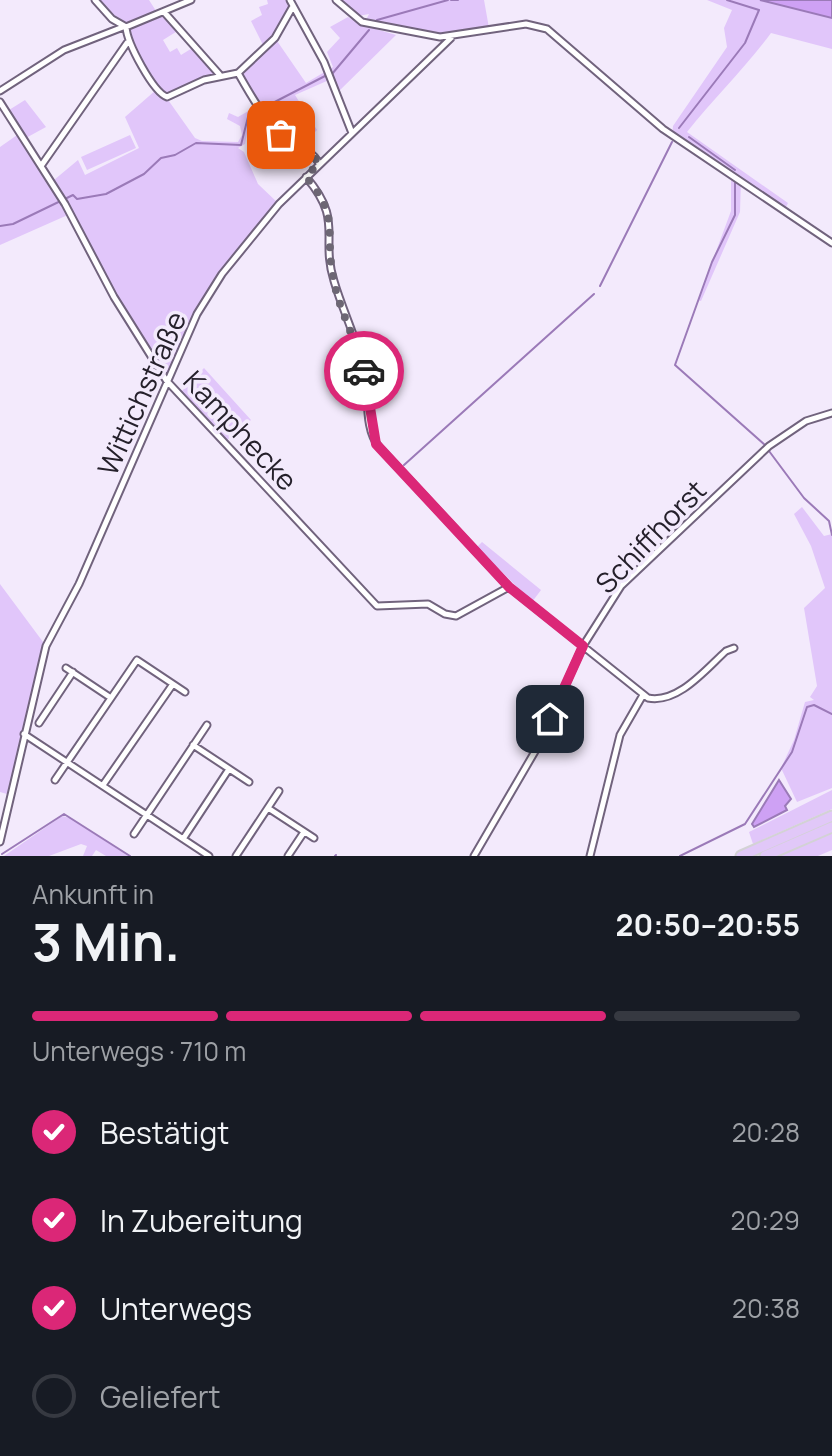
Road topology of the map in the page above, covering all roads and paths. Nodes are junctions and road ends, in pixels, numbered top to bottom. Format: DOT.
graph roads {
  1 [pos="95,0"];
  2 [pos="191,0"];
  3 [pos="290,0"];
  4 [pos="336,0"];
  5 [pos="292,8"];
  6 [pos="164,12"];
  7 [pos="125,27"];
  8 [pos="451,38"];
  9 [pos="127,43"];
  10 [pos="238,73"];
  11 [pos="221,75"];
  12 [pos="0,91"];
  13 [pos="0,102"];
  14 [pos="352,133"];
  15 [pos="319,163"];
  16 [pos="41,166"];
  17 [pos="306,177"];
  18 [pos="832,243"];
  19 [pos="166,380"];
  20 [pos="832,413"];
  21 [pos="509,587"];
  22 [pos="583,646"];
  23 [pos="734,648"];
  24 [pos="66,668"];
  25 [pos="73,672"];
  26 [pos="173,684"];
  27 [pos="185,692"];
  28 [pos="643,695"];
  29 [pos="111,698"];
  30 [pos="39,723"];
  31 [pos="207,725"];
  32 [pos="24,734"];
  33 [pos="193,745"];
  34 [pos="68,762"];
  35 [pos="229,769"];
  36 [pos="55,780"];
  37 [pos="249,782"];
  38 [pos="103,785"];
  39 [pos="279,791"];
  40 [pos="268,808"];
  41 [pos="147,814"];
  42 [pos="832,816"];
  43 [pos="832,827"];
  44 [pos="304,832"];
  45 [pos="134,834"];
  46 [pos="314,838"];
  47 [pos="183,839"];
  48 [pos="0,842"];
  49 [pos="209,856"];
  50 [pos="236,856"];
  51 [pos="288,856"];
  52 [pos="474,856"];
  53 [pos="590,856"];
  54 [pos="741,856"];
  55 [pos="765,856"];
  1 -- 7 [label="street"];
  2 -- 6 [label="street"];
  3 -- 5 [label="street"];
  4 -- 8 [label="street"];
  5 -- 10 [label="street"];
  5 -- 14 [label="street"];
  6 -- 7 [label="street"];
  6 -- 11 [label="street"];
  7 -- 9 [label="street"];
  7 -- 12 [label="street"];
  8 -- 14 [label="street, Wittichstraße"];
  8 -- 18 [label="street"];
  9 -- 11 [label="street"];
  9 -- 16 [label="street"];
  10 -- 11 [label="street"];
  10 -- 15 [label="street"];
  13 -- 16 [label="street, Kamphecke"];
  14 -- 15 [label="street, Wittichstraße"];
  15 -- 17 [label="street, Wittichstraße"];
  16 -- 19 [label="street, Kamphecke"];
  17 -- 19 [label="street, Wittichstraße"];
  17 -- 21 [label="street"];
  19 -- 21 [label="street, Kamphecke"];
  19 -- 32 [label="street, Wittichstraße"];
  20 -- 22 [label="street, Schiffhorst"];
  21 -- 22 [label="street"];
  22 -- 28 [label="street"];
  22 -- 52 [label="street, Schiffhorst"];
  23 -- 28 [label="street"];
  24 -- 25 [label="street"];
  25 -- 29 [label="street"];
  25 -- 30 [label="street"];
  26 -- 27 [label="street"];
  26 -- 29 [label="street"];
  26 -- 38 [label="street"];
  28 -- 53 [label="street"];
  29 -- 34 [label="street"];
  31 -- 33 [label="street"];
  32 -- 34 [label="street"];
  32 -- 48 [label="street, Wittichstraße"];
  33 -- 35 [label="street"];
  33 -- 41 [label="street"];
  34 -- 36 [label="street"];
  34 -- 38 [label="street"];
  35 -- 37 [label="street"];
  35 -- 47 [label="street"];
  38 -- 41 [label="street"];
  39 -- 40 [label="street"];
  40 -- 44 [label="street"];
  40 -- 50 [label="street"];
  41 -- 45 [label="street"];
  41 -- 47 [label="street"];
  42 -- 54 [label="highway"];
  43 -- 55 [label="highway"];
  44 -- 46 [label="street"];
  44 -- 51 [label="street"];
  47 -- 49 [label="street"];
}
